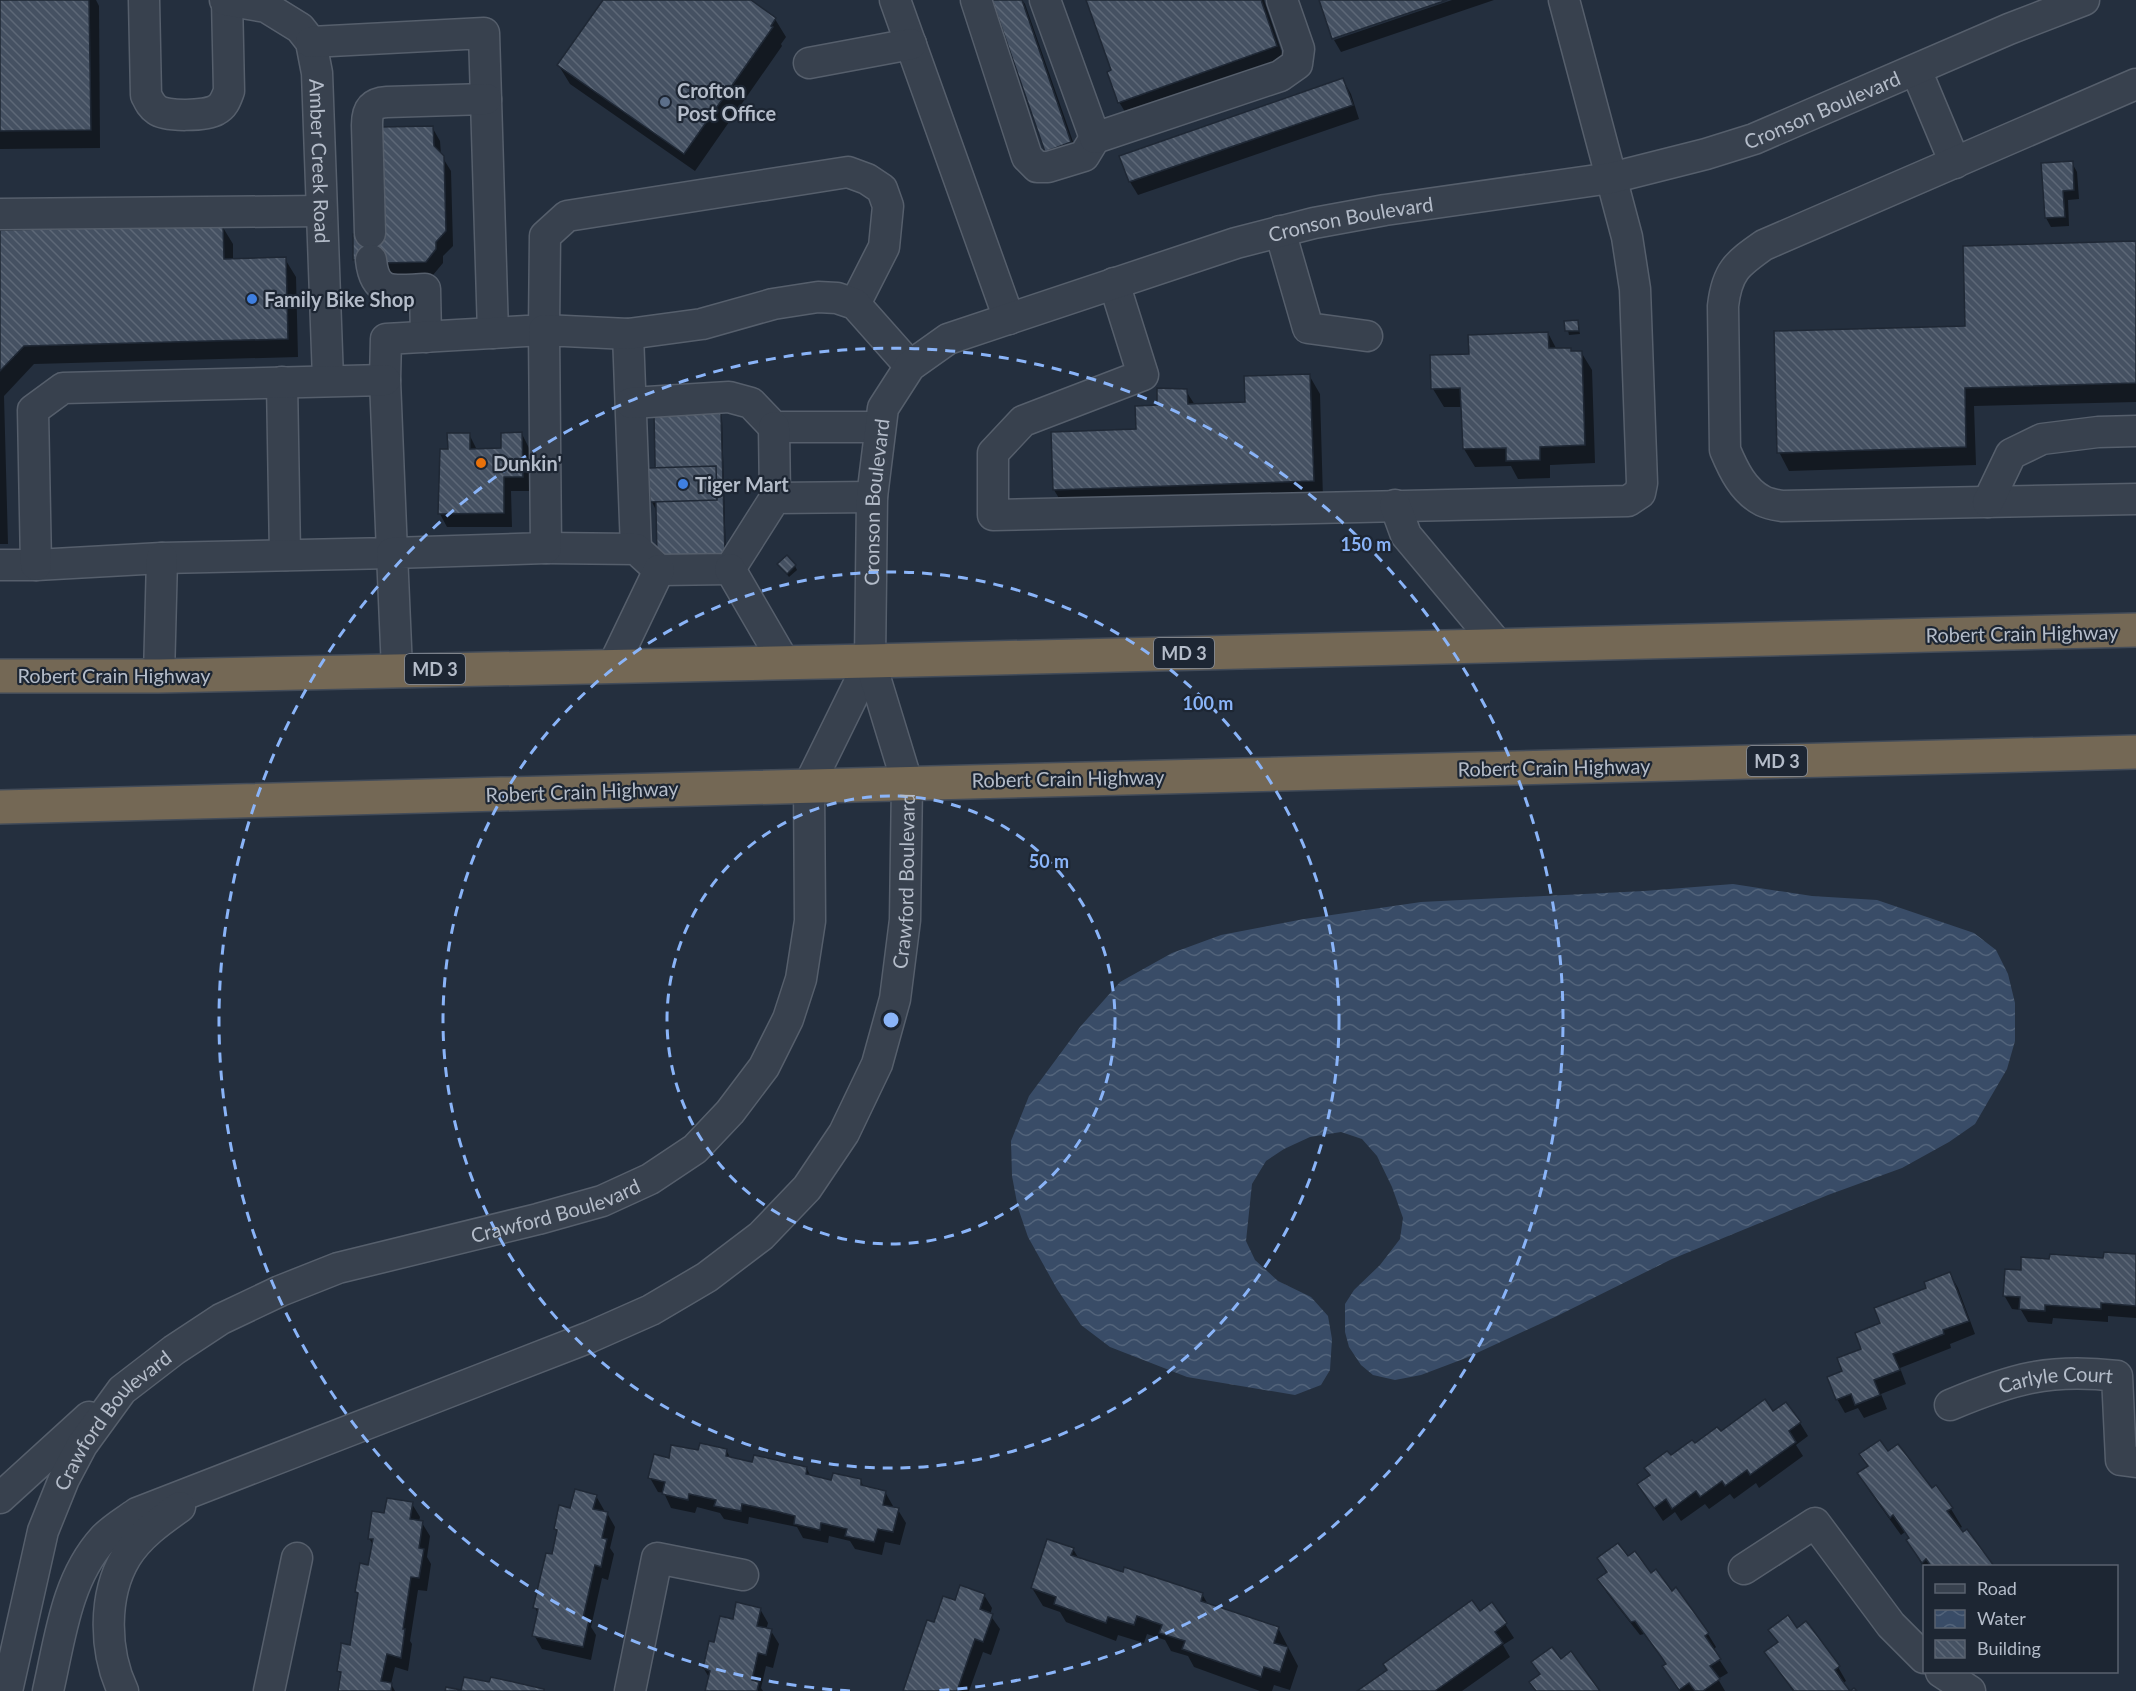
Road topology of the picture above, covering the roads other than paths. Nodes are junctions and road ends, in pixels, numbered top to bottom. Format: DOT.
graph roads {
  1 [pos="144,0"];
  2 [pos="226,0"];
  3 [pos="895,0"];
  4 [pos="976,0"];
  5 [pos="1045,0"];
  6 [pos="1282,0"];
  7 [pos="1564,0"];
  8 [pos="2084,0"];
  9 [pos="311,42"];
  10 [pos="911,44"];
  11 [pos="809,63"];
  12 [pos="1916,70"];
  13 [pos="2136,84"];
  14 [pos="486,99"];
  15 [pos="1095,138"];
  16 [pos="1955,163"];
  17 [pos="1611,178"];
  18 [pos="321,211"];
  19 [pos="0,214"];
  20 [pos="1280,231"];
  21 [pos="1114,283"];
  22 [pos="855,304"];
  23 [pos="1010,319"];
  24 [pos="544,330"];
  25 [pos="493,333"];
  26 [pos="628,334"];
  27 [pos="1367,336"];
  28 [pos="426,337"];
  29 [pos="910,366"];
  30 [pos="385,380"];
  31 [pos="328,381"];
  32 [pos="282,382"];
  33 [pos="631,403"];
  34 [pos="774,427"];
  35 [pos="880,427"];
  36 [pos="2136,431"];
  37 [pos="872,497"];
  38 [pos="775,498"];
  39 [pos="2136,499"];
  40 [pos="1988,502"];
  41 [pos="1395,505"];
  42 [pos="546,548"];
  43 [pos="636,549"];
  44 [pos="392,553"];
  45 [pos="285,555"];
  46 [pos="162,558"];
  47 [pos="0,565"];
  48 [pos="36,565"];
  49 [pos="730,569"];
  50 [pos="658,570"];
  51 [pos="2136,630"];
  52 [pos="1498,645"];
  53 [pos="870,661"];
  54 [pos="784,662"];
  55 [pos="613,666"];
  56 [pos="398,670"];
  57 [pos="159,675"];
  58 [pos="0,676"];
  59 [pos="2136,752"];
  60 [pos="907,782"];
  61 [pos="809,785"];
  62 [pos="0,807"];
  63 [pos="122,1390"];
  64 [pos="1950,1405"];
  65 [pos="2128,1461"];
  66 [pos="214,1484"];
  67 [pos="0,1498"];
  68 [pos="297,1558"];
  69 [pos="1744,1569"];
  70 [pos="743,1575"];
  71 [pos="1923,1657"];
  72 [pos="1944,1673"];
  73 [pos="6,1691"];
  74 [pos="48,1691"];
  75 [pos="123,1691"];
  76 [pos="269,1691"];
  77 [pos="630,1691"];
  78 [pos="1970,1691"];
  1 -- 2 [label="street"];
  2 -- 9 [label="street"];
  3 -- 10 [label="street"];
  4 -- 15 [label="street"];
  5 -- 15 [label="street"];
  6 -- 15 [label="street"];
  7 -- 17 [label="street"];
  8 -- 12 [label="street, Cronson Boulevard"];
  9 -- 14 [label="street"];
  9 -- 18 [label="street, Amber Creek Road"];
  10 -- 11 [label="street"];
  10 -- 23 [label="street"];
  12 -- 16 [label="street"];
  12 -- 17 [label="street, Cronson Boulevard"];
  13 -- 16 [label="street"];
  14 -- 25 [label="street"];
  14 -- 28 [label="street"];
  16 -- 40 [label="street"];
  17 -- 20 [label="street, Cronson Boulevard"];
  17 -- 41 [label="street"];
  18 -- 19 [label="street"];
  18 -- 31 [label="street, Amber Creek Road"];
  20 -- 21 [label="street, Cronson Boulevard"];
  20 -- 27 [label="street"];
  21 -- 23 [label="street, Cronson Boulevard"];
  21 -- 41 [label="street"];
  22 -- 24 [label="street"];
  22 -- 26 [label="street"];
  22 -- 29 [label="street"];
  23 -- 29 [label="street, Cronson Boulevard"];
  24 -- 25 [label="street"];
  24 -- 26 [label="street"];
  24 -- 42 [label="street"];
  25 -- 28 [label="street"];
  26 -- 33 [label="street"];
  28 -- 30 [label="street"];
  29 -- 35 [label="street, Cronson Boulevard"];
  30 -- 31 [label="street"];
  30 -- 44 [label="street"];
  31 -- 32 [label="street"];
  32 -- 45 [label="street"];
  32 -- 48 [label="street"];
  33 -- 34 [label="street"];
  33 -- 43 [label="street"];
  34 -- 35 [label="street"];
  34 -- 38 [label="street"];
  35 -- 37 [label="street, Cronson Boulevard"];
  36 -- 40 [label="street"];
  37 -- 38 [label="street"];
  37 -- 53 [label="street, Cronson Boulevard"];
  38 -- 49 [label="street"];
  39 -- 40 [label="street"];
  41 -- 52 [label="street"];
  42 -- 43 [label="street"];
  42 -- 44 [label="street"];
  43 -- 50 [label="street"];
  44 -- 45 [label="street"];
  44 -- 56 [label="street"];
  45 -- 46 [label="street"];
  46 -- 48 [label="street"];
  46 -- 57 [label="street"];
  47 -- 48 [label="street"];
  49 -- 50 [label="street"];
  49 -- 54 [label="street"];
  50 -- 55 [label="street"];
  51 -- 52 [label="highway, Robert Crain Highway / MD 3"];
  52 -- 53 [label="highway, Robert Crain Highway / MD 3"];
  53 -- 54 [label="highway, Robert Crain Highway / MD 3"];
  53 -- 60 [label="street, Crawford Boulevard"];
  53 -- 61 [label="street, Crawford Boulevard"];
  54 -- 55 [label="highway, Robert Crain Highway / MD 3"];
  55 -- 56 [label="highway, Robert Crain Highway / MD 3"];
  56 -- 57 [label="highway, Robert Crain Highway / MD 3"];
  57 -- 58 [label="highway, Robert Crain Highway / MD 3"];
  59 -- 60 [label="highway, Robert Crain Highway / MD 3"];
  60 -- 61 [label="highway, Robert Crain Highway / MD 3"];
  60 -- 66 [label="street, Crawford Boulevard"];
  61 -- 62 [label="highway, Robert Crain Highway / MD 3"];
  61 -- 63 [label="street, Crawford Boulevard"];
  63 -- 67 [label="street"];
  63 -- 73 [label="street, Crawford Boulevard"];
  64 -- 65 [label="street, Carlyle Court"];
  66 -- 74 [label="street, Crawford Boulevard"];
  66 -- 75 [label="street"];
  68 -- 76 [label="street"];
  69 -- 71 [label="street"];
  70 -- 77 [label="street"];
  72 -- 78 [label="street"];
}
